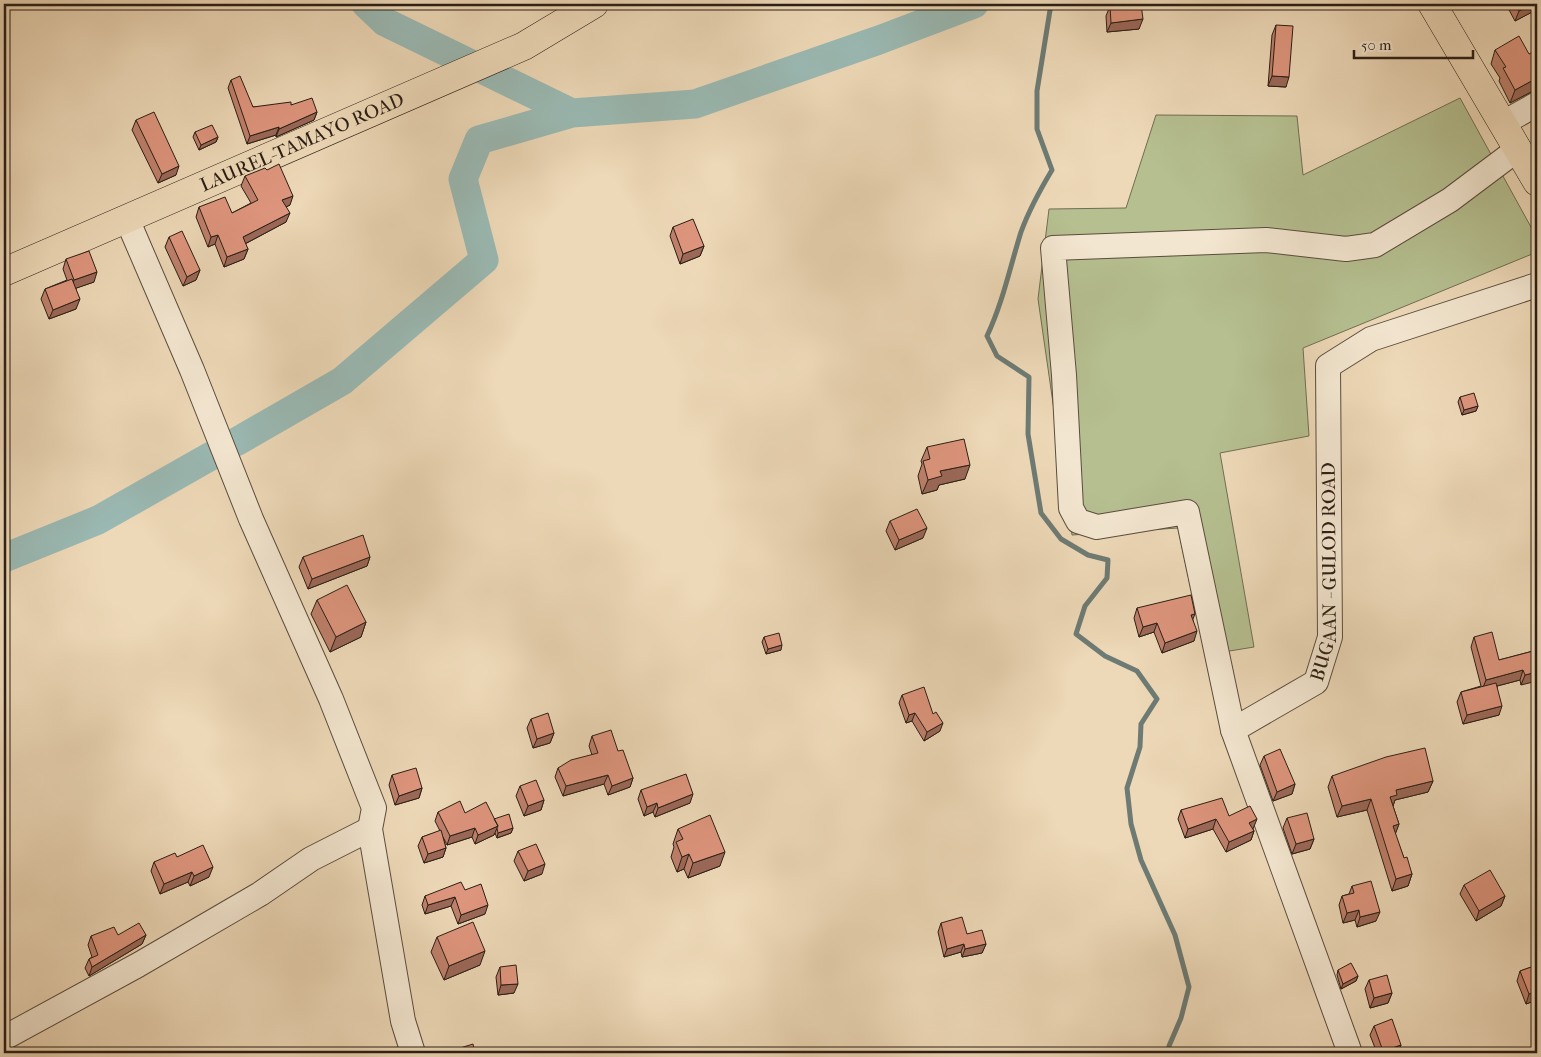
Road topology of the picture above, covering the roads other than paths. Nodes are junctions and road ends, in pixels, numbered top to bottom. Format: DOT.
graph roads {
  1 [pos="594,4"];
  2 [pos="1432,4"];
  3 [pos="1537,104"];
  4 [pos="1504,123"];
  5 [pos="1518,149"];
  6 [pos="1537,182"];
  7 [pos="127,219"];
  8 [pos="4,272"];
  9 [pos="1537,286"];
  10 [pos="1233,730"];
  11 [pos="370,829"];
  12 [pos="4,1038"];
  13 [pos="413,1053"];
  14 [pos="1350,1053"];
  1 -- 7 [label="main road, LAUREL-TAMAYO ROAD"];
  2 -- 4 [label="main road"];
  3 -- 4 [label="street"];
  4 -- 5 [label="main road"];
  5 -- 6 [label="main road"];
  5 -- 10 [label="street"];
  7 -- 8 [label="main road, LAUREL-TAMAYO ROAD"];
  7 -- 11 [label="street"];
  9 -- 10 [label="street, BUGAAN - GULOD ROAD"];
  10 -- 14 [label="street"];
  11 -- 12 [label="street"];
  11 -- 13 [label="street"];
}
